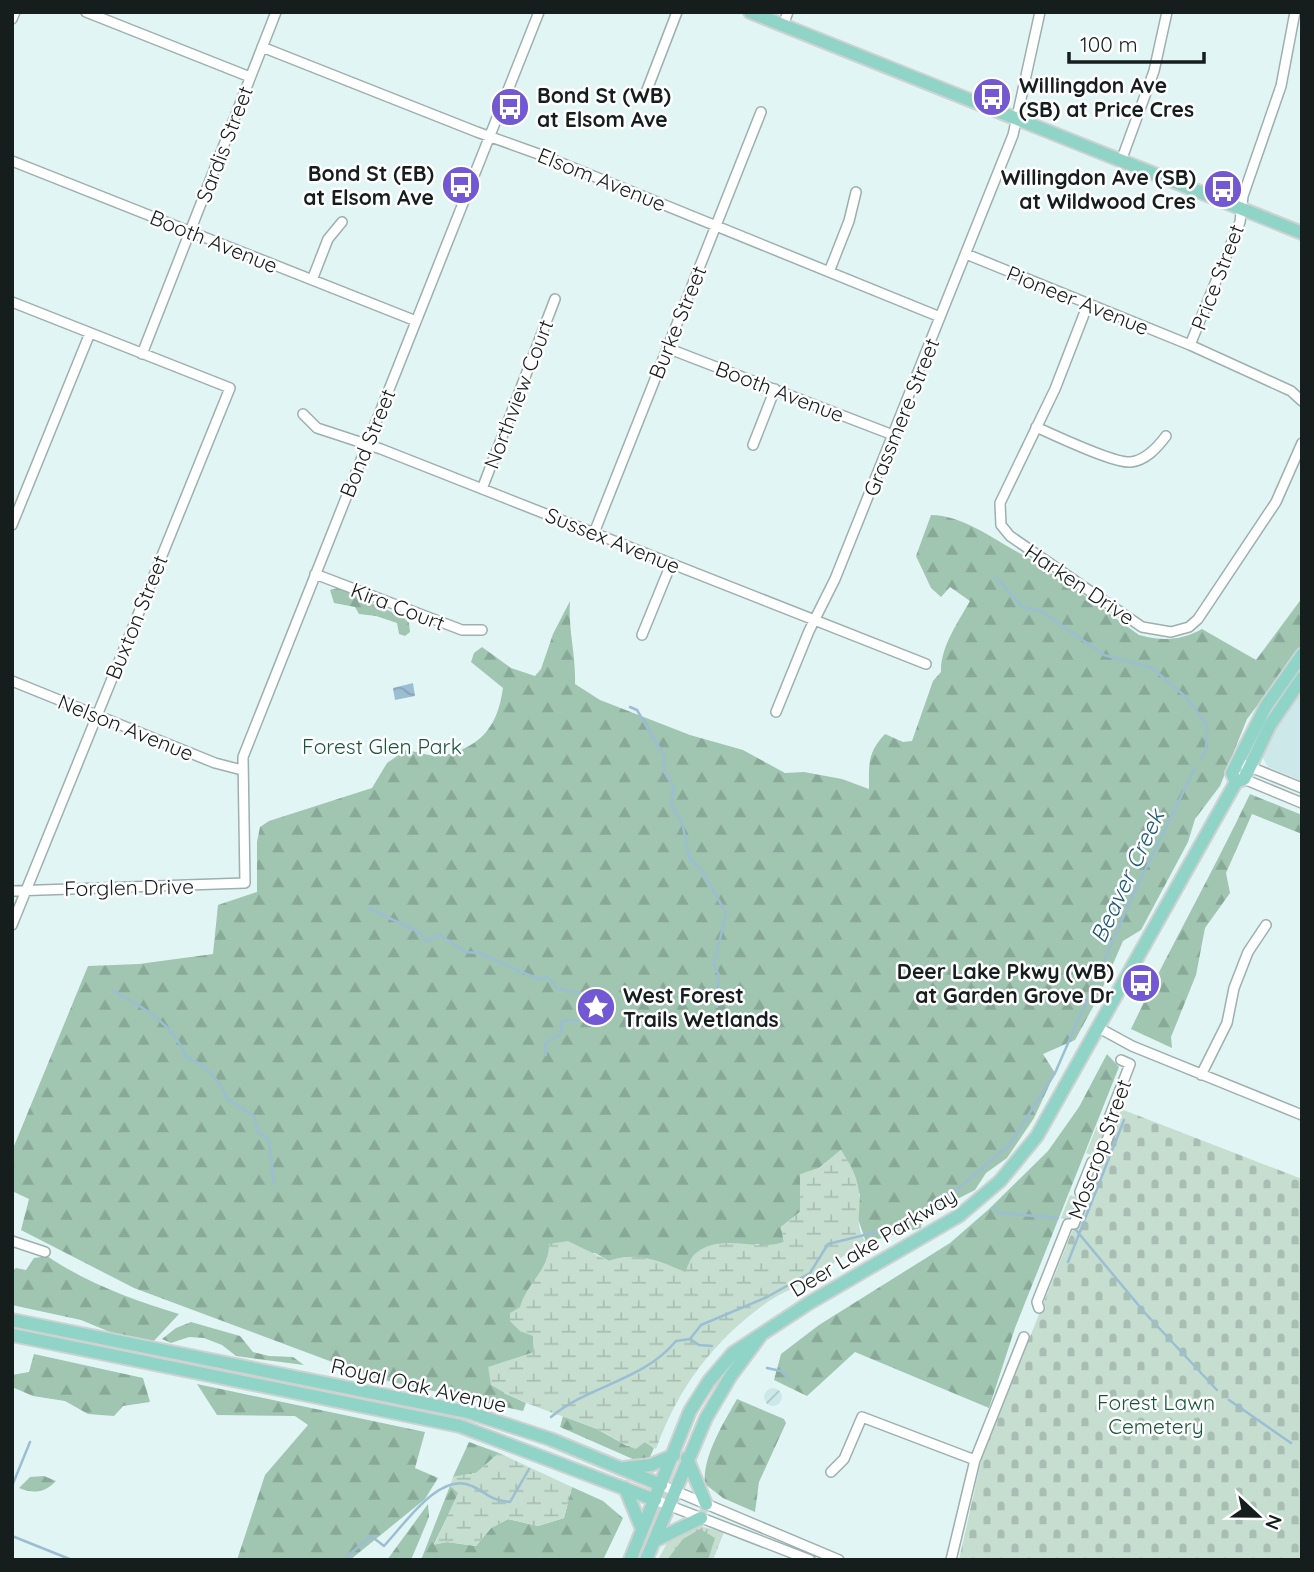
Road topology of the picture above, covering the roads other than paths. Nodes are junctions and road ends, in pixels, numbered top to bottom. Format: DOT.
graph roads {
  1 [pos="15,12"];
  2 [pos="86,12"];
  3 [pos="276,12"];
  4 [pos="539,12"];
  5 [pos="677,12"];
  6 [pos="750,12"];
  7 [pos="788,12"];
  8 [pos="1040,12"];
  9 [pos="1167,12"];
  10 [pos="1295,12"];
  11 [pos="12,19"];
  12 [pos="783,25"];
  13 [pos="262,47"];
  14 [pos="250,78"];
  15 [pos="645,95"];
  16 [pos="761,112"];
  17 [pos="1018,119"];
  18 [pos="489,136"];
  19 [pos="12,161"];
  20 [pos="1121,161"];
  21 [pos="856,192"];
  22 [pos="1242,209"];
  23 [pos="342,222"];
  24 [pos="716,226"];
  25 [pos="190,231"];
  26 [pos="1302,233"];
  27 [pos="966,254"];
  28 [pos="829,272"];
  29 [pos="312,279"];
  30 [pos="555,299"];
  31 [pos="12,302"];
  32 [pos="1088,304"];
  33 [pos="940,317"];
  34 [pos="416,321"];
  35 [pos="90,333"];
  36 [pos="1191,345"];
  37 [pos="667,348"];
  38 [pos="142,354"];
  39 [pos="775,389"];
  40 [pos="1302,401"];
  41 [pos="303,414"];
  42 [pos="1036,427"];
  43 [pos="893,435"];
  44 [pos="1166,436"];
  45 [pos="1302,443"];
  46 [pos="366,445"];
  47 [pos="753,445"];
  48 [pos="482,489"];
  49 [pos="12,525"];
  50 [pos="594,533"];
  51 [pos="671,564"];
  52 [pos="315,574"];
  53 [pos="815,621"];
  54 [pos="482,630"];
  55 [pos="642,635"];
  56 [pos="1302,655"];
  57 [pos="926,664"];
  58 [pos="1302,678"];
  59 [pos="12,681"];
  60 [pos="776,712"];
  61 [pos="96,715"];
  62 [pos="242,770"];
  63 [pos="1240,773"];
  64 [pos="1302,788"];
  65 [pos="1302,803"];
  66 [pos="246,883"];
  67 [pos="12,891"];
  68 [pos="26,891"];
  69 [pos="12,925"];
  70 [pos="1266,925"];
  71 [pos="1099,1028"];
  72 [pos="1125,1062"];
  73 [pos="1201,1074"];
  74 [pos="1302,1115"];
  75 [pos="12,1241"];
  76 [pos="45,1252"];
  77 [pos="1039,1308"];
  78 [pos="12,1320"];
  79 [pos="12,1335"];
  80 [pos="1024,1337"];
  81 [pos="98,1346"];
  82 [pos="246,1375"];
  83 [pos="680,1456"];
  84 [pos="975,1460"];
  85 [pos="623,1468"];
  86 [pos="831,1472"];
  87 [pos="661,1485"];
  88 [pos="625,1488"];
  89 [pos="674,1490"];
  90 [pos="655,1500"];
  91 [pos="706,1504"];
  92 [pos="668,1505"];
  93 [pos="701,1518"];
  94 [pos="642,1530"];
  95 [pos="654,1541"];
  96 [pos="629,1560"];
  97 [pos="646,1560"];
  98 [pos="810,1560"];
  99 [pos="839,1560"];
  100 [pos="951,1560"];
  1 -- 11 [label="street"];
  2 -- 14 [label="street"];
  3 -- 13 [label="street, Sardis Street"];
  4 -- 18 [label="street, Bond Street"];
  5 -- 15 [label="street"];
  6 -- 12 [label="main road"];
  7 -- 12 [label="street"];
  8 -- 17 [label="street, Grassmere Street"];
  9 -- 20 [label="street"];
  10 -- 22 [label="street, Price Street"];
  12 -- 17 [label="main road"];
  13 -- 14 [label="street, Sardis Street"];
  13 -- 18 [label="street, Elsom Avenue"];
  14 -- 25 [label="street, Sardis Street"];
  16 -- 24 [label="street, Burke Street"];
  17 -- 20 [label="main road"];
  17 -- 27 [label="street, Grassmere Street"];
  18 -- 24 [label="street, Elsom Avenue"];
  18 -- 34 [label="street, Bond Street"];
  19 -- 25 [label="street, Booth Avenue"];
  20 -- 22 [label="main road"];
  21 -- 28 [label="street"];
  22 -- 26 [label="main road"];
  22 -- 36 [label="street, Price Street"];
  23 -- 29 [label="street"];
  24 -- 28 [label="street, Elsom Avenue"];
  24 -- 37 [label="street, Burke Street"];
  25 -- 29 [label="street, Booth Avenue"];
  25 -- 38 [label="street, Sardis Street"];
  27 -- 32 [label="street, Pioneer Avenue"];
  27 -- 33 [label="street, Grassmere Street"];
  28 -- 33 [label="street, Elsom Avenue"];
  29 -- 34 [label="street, Booth Avenue"];
  30 -- 48 [label="street, Northview Court"];
  31 -- 35 [label="street"];
  32 -- 36 [label="street, Pioneer Avenue"];
  32 -- 42 [label="street, Harken Drive"];
  33 -- 43 [label="street, Grassmere Street"];
  34 -- 46 [label="street, Bond Street"];
  35 -- 38 [label="street"];
  35 -- 49 [label="street"];
  36 -- 40 [label="street"];
  37 -- 39 [label="street, Booth Avenue"];
  37 -- 50 [label="street, Burke Street"];
  38 -- 61 [label="street, Buxton Street"];
  39 -- 43 [label="street, Booth Avenue"];
  39 -- 47 [label="street"];
  41 -- 46 [label="street, Sussex Avenue"];
  42 -- 44 [label="street"];
  42 -- 45 [label="street, Harken Drive"];
  43 -- 53 [label="street, Grassmere Street"];
  46 -- 48 [label="street, Sussex Avenue"];
  46 -- 52 [label="street, Bond Street"];
  48 -- 50 [label="street, Sussex Avenue"];
  50 -- 51 [label="street, Sussex Avenue"];
  51 -- 53 [label="street, Sussex Avenue"];
  51 -- 55 [label="street"];
  52 -- 54 [label="street, Kira Court"];
  52 -- 62 [label="street, Bond Street"];
  53 -- 57 [label="street, Sussex Avenue"];
  53 -- 60 [label="street, Grassmere Street"];
  56 -- 63 [label="main road, Deer Lake Parkway"];
  58 -- 63 [label="main road, Deer Lake Parkway"];
  59 -- 61 [label="street, Nelson Avenue"];
  61 -- 62 [label="street, Nelson Avenue"];
  61 -- 68 [label="street, Buxton Street"];
  62 -- 66 [label="street, Bond Street"];
  63 -- 64 [label="street"];
  63 -- 65 [label="street"];
  63 -- 71 [label="main road, Deer Lake Parkway"];
  66 -- 68 [label="street, Forglen Drive"];
  67 -- 68 [label="street, Forglen Drive"];
  68 -- 69 [label="street, Buxton Street"];
  70 -- 73 [label="street"];
  71 -- 73 [label="street"];
  71 -- 83 [label="main road, Deer Lake Parkway"];
  72 -- 77 [label="street, Moscrop Street"];
  73 -- 74 [label="street"];
  75 -- 76 [label="street"];
  78 -- 81 [label="main road, Royal Oak Avenue"];
  79 -- 81 [label="main road, Royal Oak Avenue"];
  80 -- 84 [label="street"];
  81 -- 82 [label="main road, Royal Oak Avenue"];
  82 -- 85 [label="main road, Royal Oak Avenue"];
  82 -- 88 [label="main road, Royal Oak Avenue"];
  83 -- 85 [label="main road"];
  83 -- 87 [label="main road, Deer Lake Parkway"];
  83 -- 89 [label="main road, Deer Lake Parkway"];
  83 -- 91 [label="main road"];
  84 -- 86 [label="street"];
  84 -- 100 [label="street"];
  85 -- 87 [label="main road, Royal Oak Avenue"];
  87 -- 89 [label="street, Royal Oak Avenue"];
  87 -- 90 [label="main road, Deer Lake Parkway"];
  88 -- 90 [label="main road, Royal Oak Avenue"];
  88 -- 94 [label="main road"];
  89 -- 91 [label="street, Royal Oak Avenue"];
  89 -- 92 [label="main road, Deer Lake Parkway"];
  90 -- 92 [label="street, Royal Oak Avenue"];
  90 -- 94 [label="main road, Deer Lake Parkway"];
  91 -- 99 [label="street, Royal Oak Avenue"];
  92 -- 93 [label="street, Royal Oak Avenue"];
  92 -- 95 [label="main road, Deer Lake Parkway"];
  93 -- 95 [label="main road"];
  93 -- 98 [label="street, Royal Oak Avenue"];
  94 -- 96 [label="main road, Deer Lake Parkway"];
  95 -- 97 [label="main road, Deer Lake Parkway"];
}
